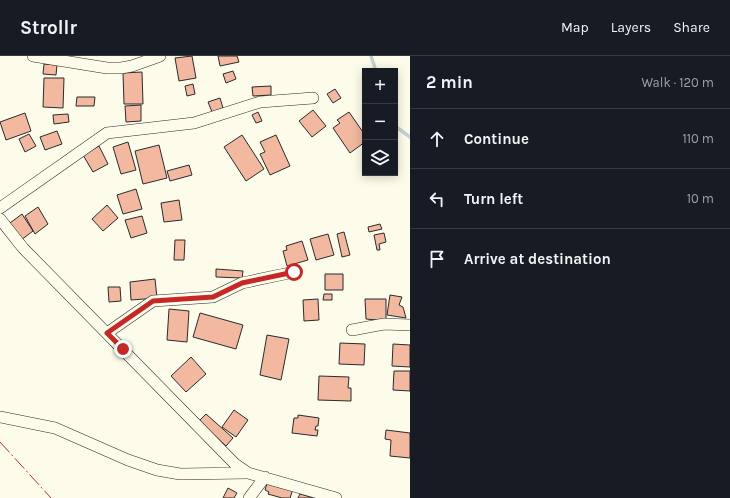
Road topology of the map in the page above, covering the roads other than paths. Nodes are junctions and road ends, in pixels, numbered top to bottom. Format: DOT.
graph roads {
  1 [pos="33,56"];
  2 [pos="160,56"];
  3 [pos="314,98"];
  4 [pos="0,208"];
  5 [pos="0,219"];
  6 [pos="294,272"];
  7 [pos="410,325"];
  8 [pos="352,330"];
  9 [pos="107,333"];
  10 [pos="0,417"];
  11 [pos="248,472"];
  12 [pos="265,477"];
  13 [pos="249,498"];
  14 [pos="336,498"];
  1 -- 2 [label="street"];
  3 -- 4 [label="street"];
  5 -- 9 [label="street"];
  6 -- 9 [label="street"];
  7 -- 8 [label="street"];
  9 -- 11 [label="street"];
  10 -- 11 [label="street"];
  11 -- 12 [label="street"];
  12 -- 13 [label="street"];
  12 -- 14 [label="street"];
}
